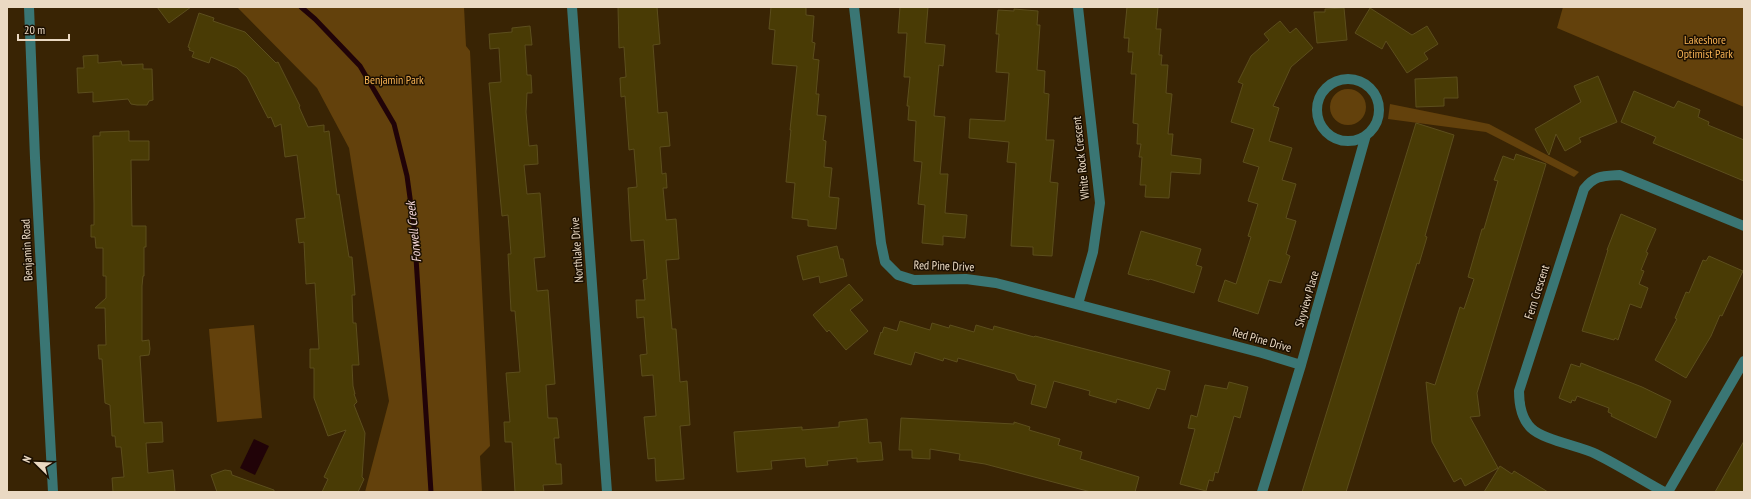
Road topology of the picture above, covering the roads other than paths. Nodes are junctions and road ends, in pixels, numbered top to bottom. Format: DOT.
graph roads {
  1 [pos="29,7"];
  2 [pos="572,7"];
  3 [pos="854,7"];
  4 [pos="1078,7"];
  5 [pos="1366,135"];
  6 [pos="1744,226"];
  7 [pos="1078,304"];
  8 [pos="1744,361"];
  9 [pos="1302,365"];
  10 [pos="53,492"];
  11 [pos="607,492"];
  12 [pos="1262,492"];
  13 [pos="1664,492"];
  14 [pos="1668,492"];
  1 -- 10 [label="street, Benjamin Road"];
  2 -- 11 [label="street, Northlake Drive"];
  3 -- 7 [label="street, Red Pine Drive"];
  4 -- 7 [label="street, White Rock Crescent"];
  5 -- 5 [label="street, Skyview Place"];
  5 -- 9 [label="street, Skyview Place"];
  6 -- 13 [label="street, Fern Crescent"];
  7 -- 9 [label="street, Red Pine Drive"];
  8 -- 14 [label="street"];
  9 -- 12 [label="street, Skyview Place"];
}
